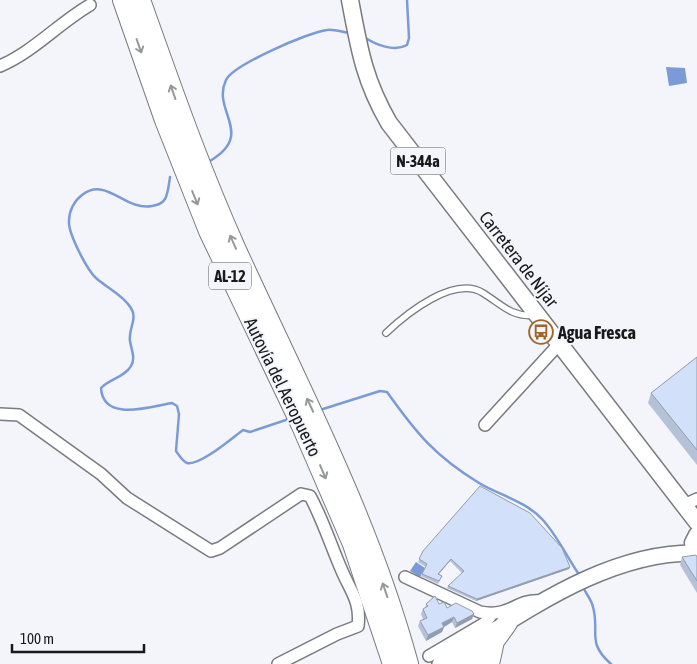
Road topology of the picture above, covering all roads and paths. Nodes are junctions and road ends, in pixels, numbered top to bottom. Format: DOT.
graph roads {
  1 [pos="123,0"];
  2 [pos="140,0"];
  3 [pos="350,0"];
  4 [pos="90,6"];
  5 [pos="0,66"];
  6 [pos="537,314"];
  7 [pos="386,333"];
  8 [pos="559,344"];
  9 [pos="0,414"];
  10 [pos="485,425"];
  11 [pos="691,502"];
  12 [pos="697,522"];
  13 [pos="696,546"];
  14 [pos="405,577"];
  15 [pos="500,618"];
  16 [pos="476,643"];
  17 [pos="428,661"];
  18 [pos="278,664"];
  19 [pos="393,664"];
  20 [pos="478,664"];
  21 [pos="487,664"];
  1 -- 19 [label="highway, Autovía del Aeropuerto / AL-12, one-way"];
  17 -- 2 [label="highway, Autovía del Aeropuerto / AL-12, one-way"];
  3 -- 6 [label="main road, Carretera de Níjar / N-344a"];
  4 -- 5 [label="street"];
  6 -- 7 [label="lane"];
  6 -- 8 [label="main road, Carretera de Níjar / N-344a"];
  8 -- 10 [label="street"];
  8 -- 11 [label="main road, Carretera de Níjar / N-344a"];
  9 -- 18 [label="street"];
  11 -- 12 [label="main road, Carretera de Níjar / N-344a"];
  13 -- 15 [label="street"];
  14 -- 15 [label="street"];
  15 -- 16 [label="street"];
  15 -- 17 [label="street"];
  15 -- 21 [label="highway"];
  16 -- 17 [label="street"];
  16 -- 21 [label="highway"];
  17 -- 20 [label="highway"];
}
